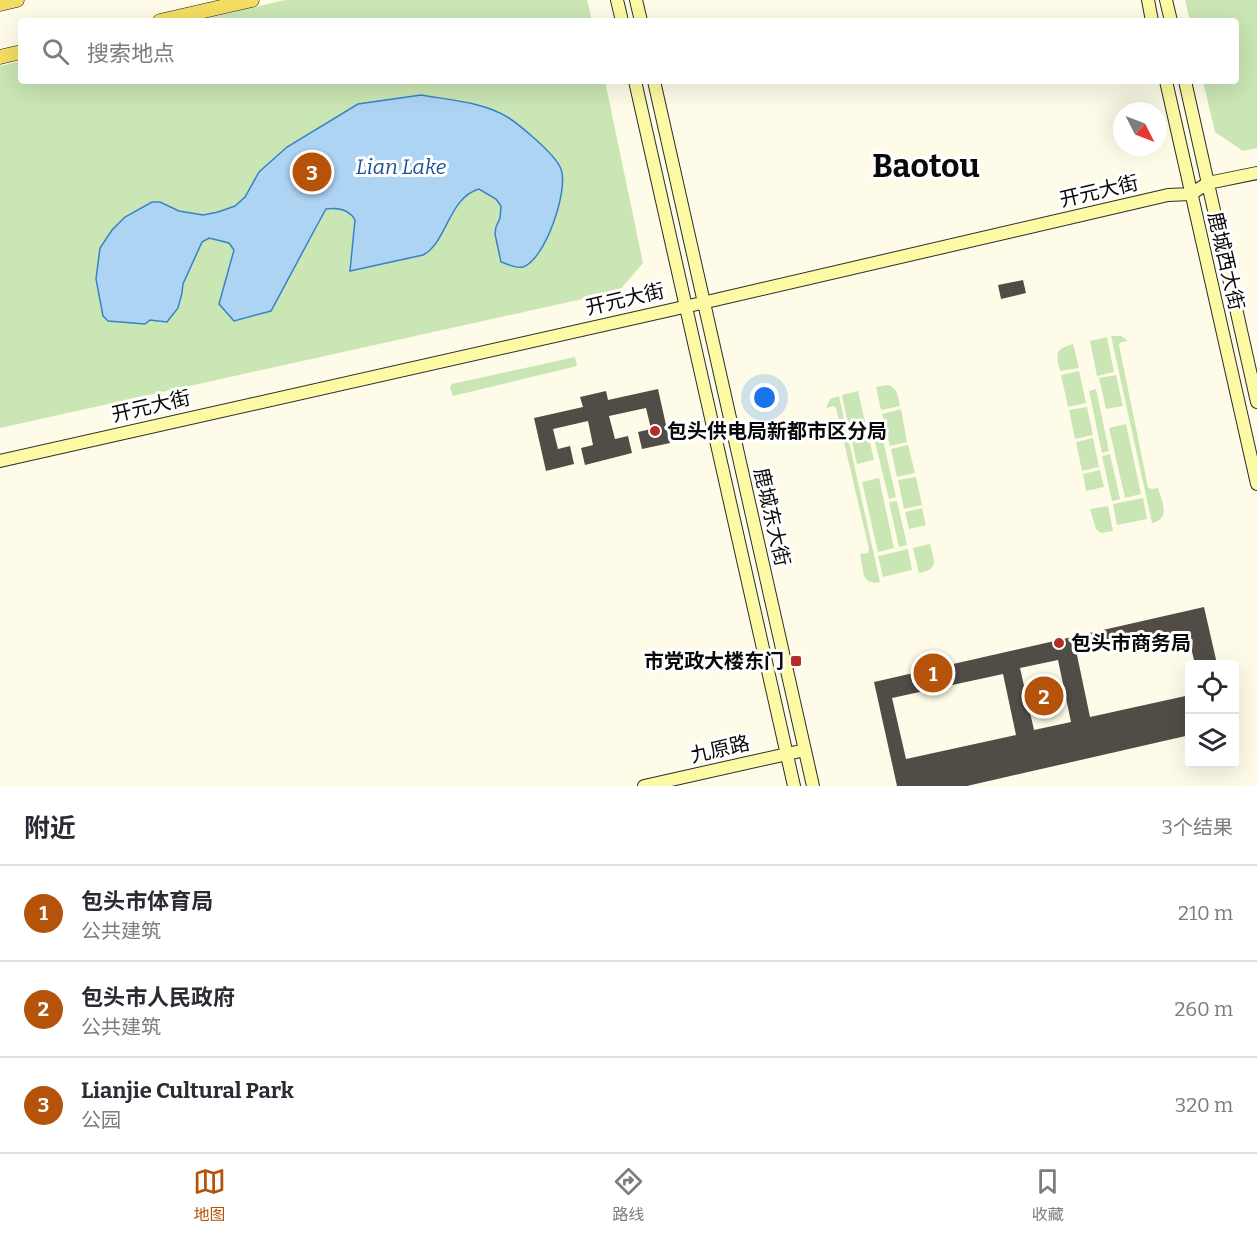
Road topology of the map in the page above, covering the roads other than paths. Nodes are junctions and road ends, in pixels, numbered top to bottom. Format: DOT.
graph roads {
  1 [pos="17,0"];
  2 [pos="252,0"];
  3 [pos="617,0"];
  4 [pos="636,0"];
  5 [pos="1148,0"];
  6 [pos="1166,0"];
  7 [pos="0,4"];
  8 [pos="173,18"];
  9 [pos="621,18"];
  10 [pos="640,18"];
  11 [pos="1151,18"];
  12 [pos="1170,18"];
  13 [pos="18,53"];
  14 [pos="0,57"];
  15 [pos="636,84"];
  16 [pos="655,84"];
  17 [pos="1167,84"];
  18 [pos="1186,84"];
  19 [pos="1257,173"];
  20 [pos="1208,183"];
  21 [pos="1191,194"];
  22 [pos="704,302"];
  23 [pos="686,306"];
  24 [pos="1257,402"];
  25 [pos="0,460"];
  26 [pos="1257,484"];
  27 [pos="805,750"];
  28 [pos="787,754"];
  29 [pos="644,786"];
  30 [pos="794,786"];
  31 [pos="813,786"];
  1 -- 7 [label="main road"];
  2 -- 8 [label="main road"];
  3 -- 9 [label="main road"];
  4 -- 10 [label="main road"];
  5 -- 11 [label="main road"];
  6 -- 12 [label="main road"];
  13 -- 14 [label="main road"];
  15 -- 23 [label="main road, 鹿城东大街"];
  16 -- 22 [label="main road, 鹿城东大街"];
  17 -- 21 [label="main road, 鹿城西大街"];
  18 -- 20 [label="main road, 鹿城西大街"];
  19 -- 20 [label="main road, 开元大街"];
  20 -- 21 [label="main road, 开元大街"];
  20 -- 24 [label="main road, 鹿城西大街"];
  21 -- 22 [label="main road, 开元大街"];
  21 -- 26 [label="main road, 鹿城西大街"];
  22 -- 23 [label="main road, 开元大街"];
  22 -- 27 [label="main road, 鹿城东大街"];
  23 -- 25 [label="main road, 开元大街"];
  23 -- 28 [label="main road, 鹿城东大街"];
  27 -- 28 [label="main road, 九原路"];
  27 -- 31 [label="main road, 鹿城东大街"];
  28 -- 29 [label="main road, 九原路"];
  28 -- 30 [label="main road, 鹿城东大街"];
}
